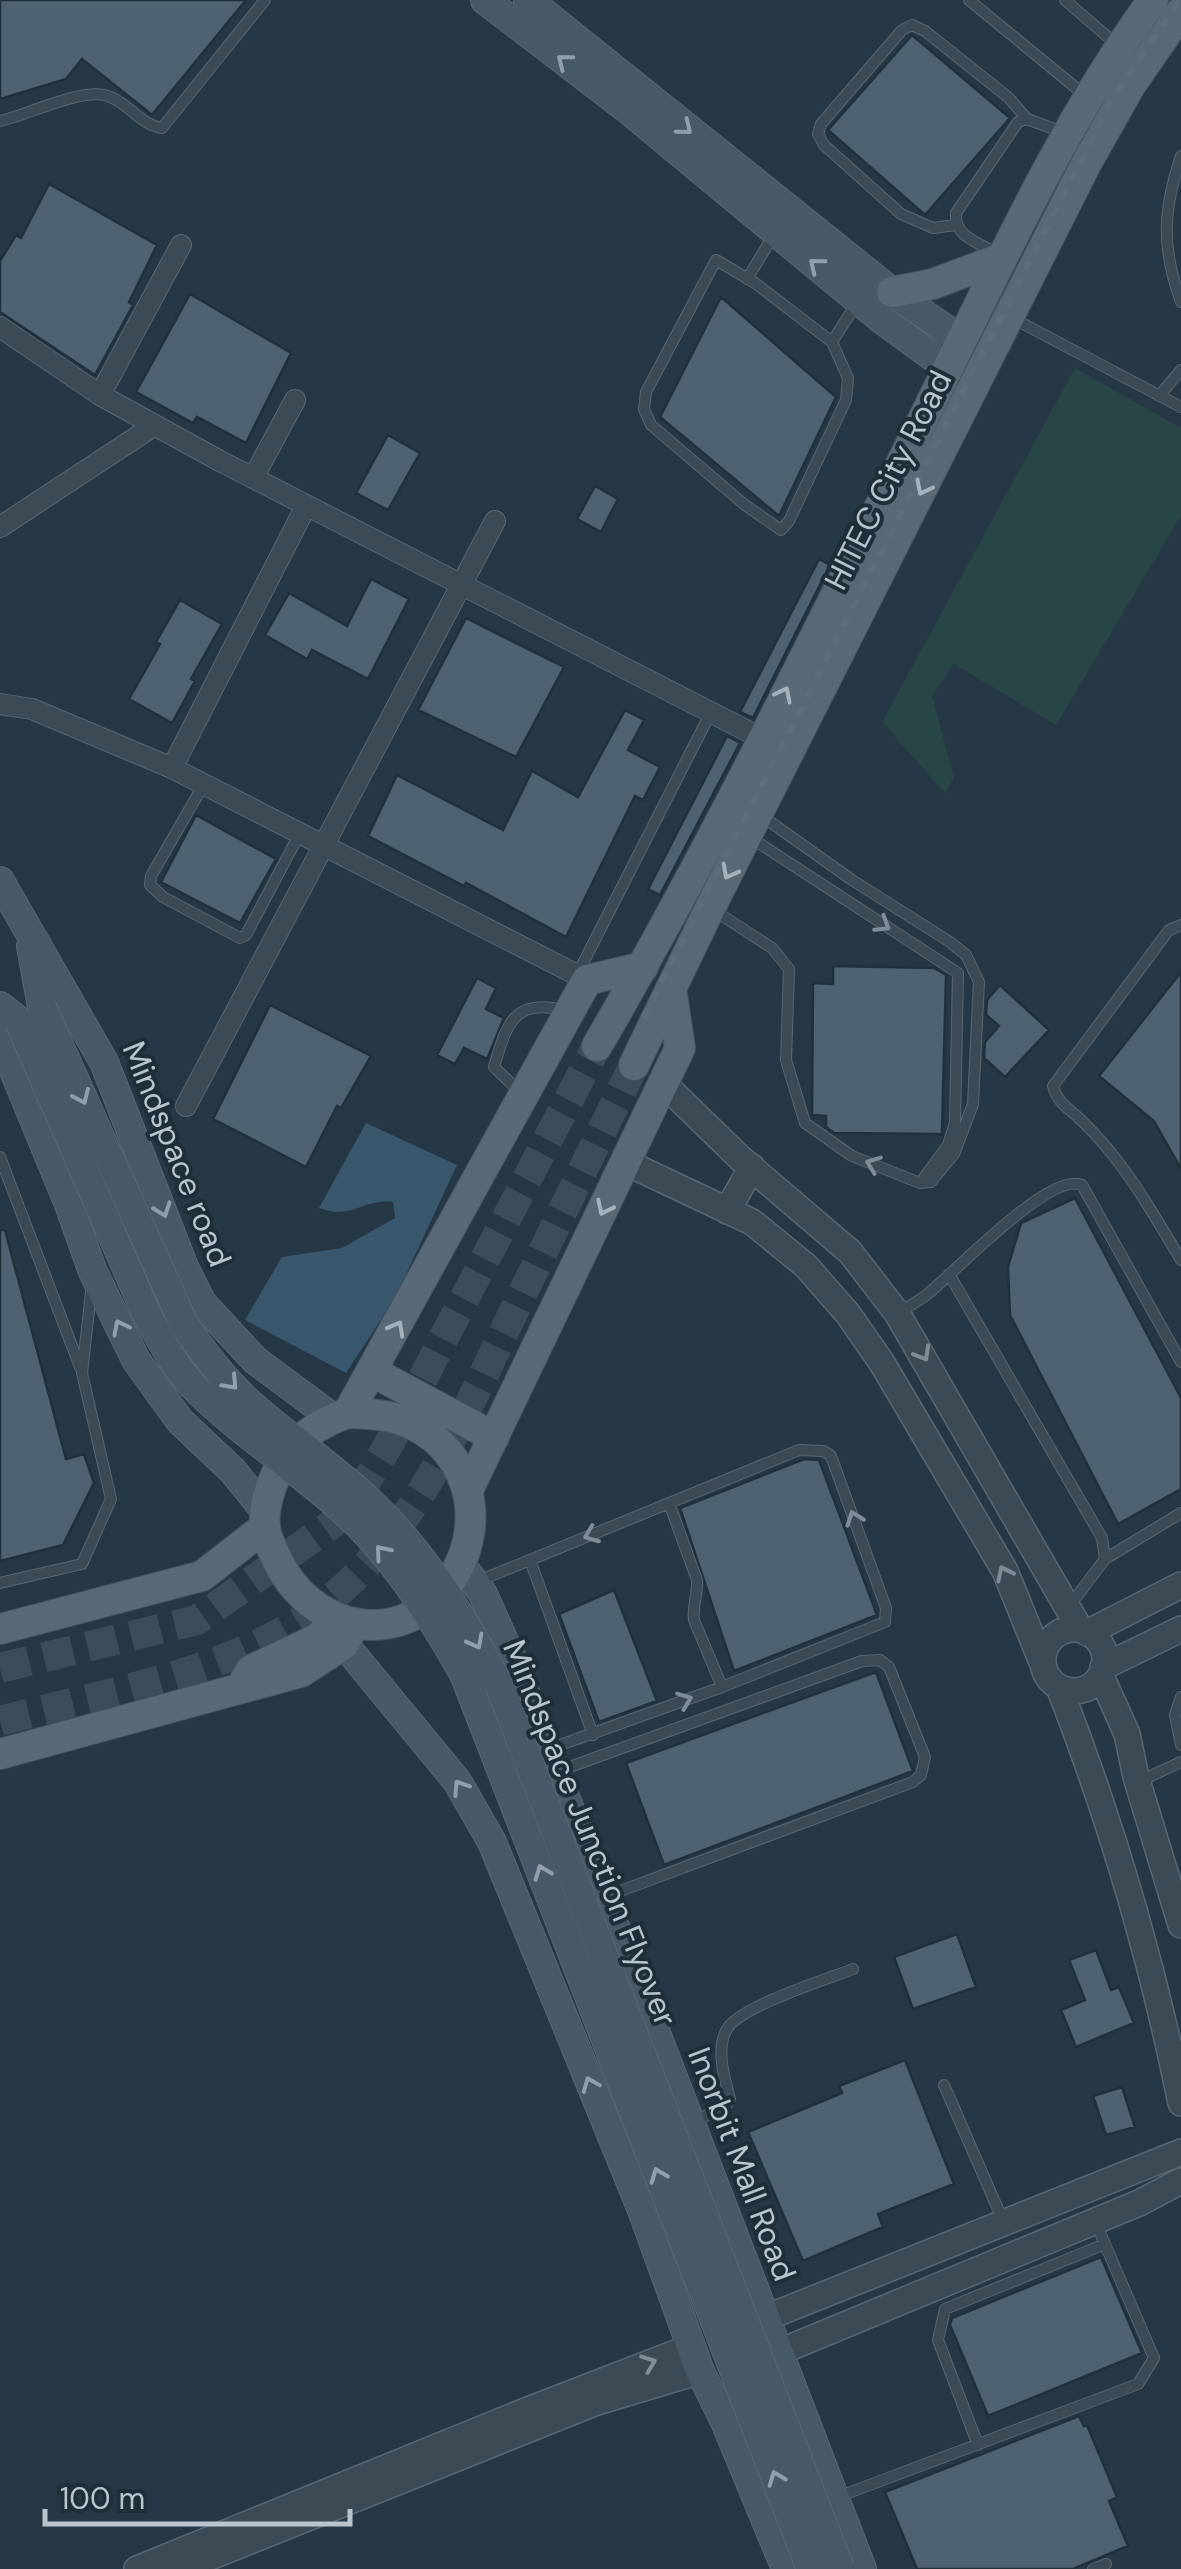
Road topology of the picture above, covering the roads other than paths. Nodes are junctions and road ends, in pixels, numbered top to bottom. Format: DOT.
graph roads {
  1 [pos="265,0"];
  2 [pos="485,0"];
  3 [pos="528,0"];
  4 [pos="969,0"];
  5 [pos="1065,0"];
  6 [pos="1153,0"];
  7 [pos="1181,12"];
  8 [pos="1119,48"];
  9 [pos="1088,97"];
  10 [pos="1028,119"];
  11 [pos="0,121"];
  12 [pos="1069,134"];
  13 [pos="1181,156"];
  14 [pos="955,225"];
  15 [pos="776,232"];
  16 [pos="181,244"];
  17 [pos="1000,257"];
  18 [pos="747,278"];
  19 [pos="892,292"];
  20 [pos="859,300"];
  21 [pos="1181,302"];
  22 [pos="1009,317"];
  23 [pos="0,328"];
  24 [pos="962,340"];
  25 [pos="832,342"];
  26 [pos="948,368"];
  27 [pos="1181,370"];
  28 [pos="100,394"];
  29 [pos="1159,396"];
  30 [pos="295,400"];
  31 [pos="1181,407"];
  32 [pos="155,425"];
  33 [pos="253,478"];
  34 [pos="306,506"];
  35 [pos="495,521"];
  36 [pos="0,527"];
  37 [pos="461,583"];
  38 [pos="0,704"];
  39 [pos="710,714"];
  40 [pos="761,738"];
  41 [pos="172,768"];
  42 [pos="204,784"];
  43 [pos="753,824"];
  44 [pos="300,833"];
  45 [pos="322,845"];
  46 [pos="0,880"];
  47 [pos="710,908"];
  48 [pos="1181,926"];
  49 [pos="29,934"];
  50 [pos="643,967"];
  51 [pos="582,977"];
  52 [pos="671,988"];
  53 [pos="570,1011"];
  54 [pos="15,1018"];
  55 [pos="597,1046"];
  56 [pos="634,1065"];
  57 [pos="663,1083"];
  58 [pos="524,1095"];
  59 [pos="186,1106"];
  60 [pos="0,1157"];
  61 [pos="626,1162"];
  62 [pos="752,1167"];
  63 [pos="920,1182"];
  64 [pos="728,1210"];
  65 [pos="819,1224"];
  66 [pos="798,1259"];
  67 [pos="1181,1260"];
  68 [pos="93,1272"];
  69 [pos="949,1274"];
  70 [pos="898,1313"];
  71 [pos="1181,1362"];
  72 [pos="373,1372"];
  73 [pos="82,1373"];
  74 [pos="341,1415"];
  75 [pos="494,1437"];
  76 [pos="468,1490"];
  77 [pos="669,1504"];
  78 [pos="1181,1513"];
  79 [pos="265,1519"];
  80 [pos="1106,1558"];
  81 [pos="530,1560"];
  82 [pos="468,1573"];
  83 [pos="0,1583"];
  84 [pos="1181,1585"];
  85 [pos="1078,1623"];
  86 [pos="1181,1628"];
  87 [pos="0,1629"];
  88 [pos="344,1629"];
  89 [pos="1042,1662"];
  90 [pos="1102,1671"];
  91 [pos="722,1686"];
  92 [pos="1059,1687"];
  93 [pos="1181,1697"];
  94 [pos="593,1734"];
  95 [pos="1181,1744"];
  96 [pos="0,1754"];
  97 [pos="551,1761"];
  98 [pos="1181,1762"];
  99 [pos="1138,1783"];
  100 [pos="603,1898"];
  101 [pos="1181,1925"];
  102 [pos="853,1968"];
  103 [pos="642,2000"];
  104 [pos="566,2024"];
  105 [pos="944,2085"];
  106 [pos="1181,2103"];
  107 [pos="689,2124"];
  108 [pos="1181,2152"];
  109 [pos="1181,2181"];
  110 [pos="1005,2224"];
  111 [pos="1100,2232"];
  112 [pos="764,2318"];
  113 [pos="776,2353"];
  114 [pos="695,2359"];
  115 [pos="527,2420"];
  116 [pos="978,2445"];
  117 [pos="834,2498"];
  118 [pos="1106,2564"];
  119 [pos="136,2569"];
  120 [pos="180,2569"];
  121 [pos="786,2569"];
  122 [pos="811,2569"];
  123 [pos="840,2569"];
  124 [pos="862,2569"];
  125 [pos="1093,2569"];
  1 -- 11 [label="lane"];
  15 -- 2 [label="main road, one-way"];
  3 -- 19 [label="main road, one-way"];
  4 -- 9 [label="lane"];
  5 -- 8 [label="lane"];
  6 -- 8 [label="main road, HITEC City Road"];
  7 -- 22 [label="main road, HITEC City Road"];
  8 -- 9 [label="main road, HITEC City Road"];
  9 -- 12 [label="main road, HITEC City Road"];
  10 -- 12 [label="lane"];
  10 -- 14 [label="lane"];
  10 -- 14 [label="lane"];
  12 -- 17 [label="main road, HITEC City Road"];
  13 -- 21 [label="lane"];
  14 -- 17 [label="lane"];
  15 -- 18 [label="lane"];
  20 -- 15 [label="main road, one-way"];
  16 -- 28 [label="street"];
  17 -- 19 [label="main road"];
  17 -- 24 [label="main road, HITEC City Road"];
  18 -- 25 [label="lane"];
  18 -- 25 [label="lane"];
  19 -- 24 [label="main road"];
  20 -- 25 [label="lane"];
  20 -- 26 [label="main road"];
  22 -- 29 [label="lane"];
  22 -- 43 [label="main road, HITEC City Road, one-way"];
  23 -- 28 [label="street"];
  24 -- 26 [label="main road, HITEC City Road"];
  40 -- 26 [label="main road, HITEC City Road, one-way"];
  27 -- 29 [label="lane"];
  28 -- 32 [label="street"];
  29 -- 31 [label="lane"];
  30 -- 33 [label="street"];
  32 -- 33 [label="street"];
  32 -- 36 [label="street"];
  33 -- 34 [label="street"];
  34 -- 37 [label="street"];
  34 -- 41 [label="street"];
  35 -- 37 [label="street"];
  37 -- 39 [label="street"];
  37 -- 45 [label="street"];
  38 -- 41 [label="street"];
  39 -- 40 [label="street"];
  39 -- 51 [label="lane"];
  40 -- 50 [label="main road, HITEC City Road"];
  41 -- 42 [label="street"];
  42 -- 44 [label="street"];
  42 -- 44 [label="lane"];
  43 -- 47 [label="main road, HITEC City Road, one-way"];
  43 -- 63 [label="lane, one-way"];
  43 -- 63 [label="lane"];
  44 -- 45 [label="street"];
  45 -- 51 [label="street"];
  45 -- 59 [label="street"];
  46 -- 49 [label="main road, Mindspace road"];
  47 -- 52 [label="main road, HITEC City Road"];
  63 -- 47 [label="lane, one-way"];
  48 -- 67 [label="lane"];
  49 -- 54 [label="main road, Mindspace Junction Flyover"];
  49 -- 74 [label="main road, Mindspace road, one-way"];
  50 -- 51 [label="main road"];
  50 -- 55 [label="main road, HITEC City Road"];
  51 -- 53 [label="main road"];
  52 -- 56 [label="main road, HITEC City Road"];
  52 -- 57 [label="main road"];
  53 -- 58 [label="main road"];
  53 -- 58 [label="lane"];
  54 -- 68 [label="main road"];
  122 -- 54 [label="main road, Mindspace Junction Flyover, one-way, bridge"];
  54 -- 123 [label="main road, Mindspace Junction Flyover, one-way, bridge"];
  57 -- 61 [label="main road"];
  57 -- 62 [label="street"];
  72 -- 58 [label="main road, one-way"];
  60 -- 73 [label="lane"];
  61 -- 64 [label="street"];
  61 -- 75 [label="main road, one-way"];
  62 -- 64 [label="street"];
  62 -- 65 [label="street"];
  64 -- 66 [label="street"];
  65 -- 66 [label="street"];
  65 -- 70 [label="street"];
  89 -- 66 [label="street, one-way"];
  68 -- 73 [label="lane"];
  79 -- 68 [label="main road, one-way"];
  69 -- 70 [label="lane"];
  69 -- 71 [label="lane"];
  69 -- 80 [label="lane"];
  70 -- 85 [label="street, one-way"];
  72 -- 74 [label="main road"];
  72 -- 75 [label="main road"];
  73 -- 83 [label="lane"];
  74 -- 76 [label="main road"];
  74 -- 79 [label="main road"];
  75 -- 76 [label="main road"];
  76 -- 82 [label="main road"];
  77 -- 81 [label="lane, one-way"];
  77 -- 91 [label="lane"];
  91 -- 77 [label="lane, one-way"];
  78 -- 80 [label="lane"];
  79 -- 87 [label="main road"];
  79 -- 88 [label="main road"];
  80 -- 85 [label="lane"];
  81 -- 82 [label="lane"];
  81 -- 94 [label="lane"];
  82 -- 88 [label="main road"];
  82 -- 97 [label="main road, Inorbit Mall Road"];
  84 -- 85 [label="street"];
  85 -- 89 [label="street"];
  85 -- 90 [label="street"];
  86 -- 90 [label="street"];
  88 -- 96 [label="main road"];
  104 -- 88 [label="main road, one-way"];
  89 -- 92 [label="street"];
  90 -- 92 [label="street"];
  90 -- 99 [label="street"];
  94 -- 91 [label="lane, one-way"];
  92 -- 106 [label="street"];
  93 -- 95 [label="lane"];
  94 -- 97 [label="lane"];
  97 -- 100 [label="main road, Inorbit Mall Road"];
  97 -- 100 [label="lane"];
  98 -- 99 [label="lane"];
  99 -- 101 [label="street"];
  100 -- 103 [label="main road, Inorbit Mall Road"];
  102 -- 107 [label="lane"];
  103 -- 104 [label="main road"];
  103 -- 107 [label="main road, Inorbit Mall Road"];
  114 -- 104 [label="main road, one-way"];
  105 -- 110 [label="lane"];
  107 -- 112 [label="main road, Inorbit Mall Road"];
  108 -- 110 [label="street"];
  109 -- 111 [label="street"];
  110 -- 112 [label="street"];
  111 -- 113 [label="street"];
  111 -- 116 [label="lane"];
  111 -- 116 [label="lane"];
  112 -- 113 [label="main road, Inorbit Mall Road"];
  113 -- 117 [label="main road, Inorbit Mall Road"];
  114 -- 115 [label="street"];
  114 -- 121 [label="main road"];
  115 -- 119 [label="street"];
  115 -- 120 [label="street"];
  116 -- 117 [label="lane"];
  117 -- 124 [label="main road, Inorbit Mall Road"];
  118 -- 125 [label="lane"];
}
